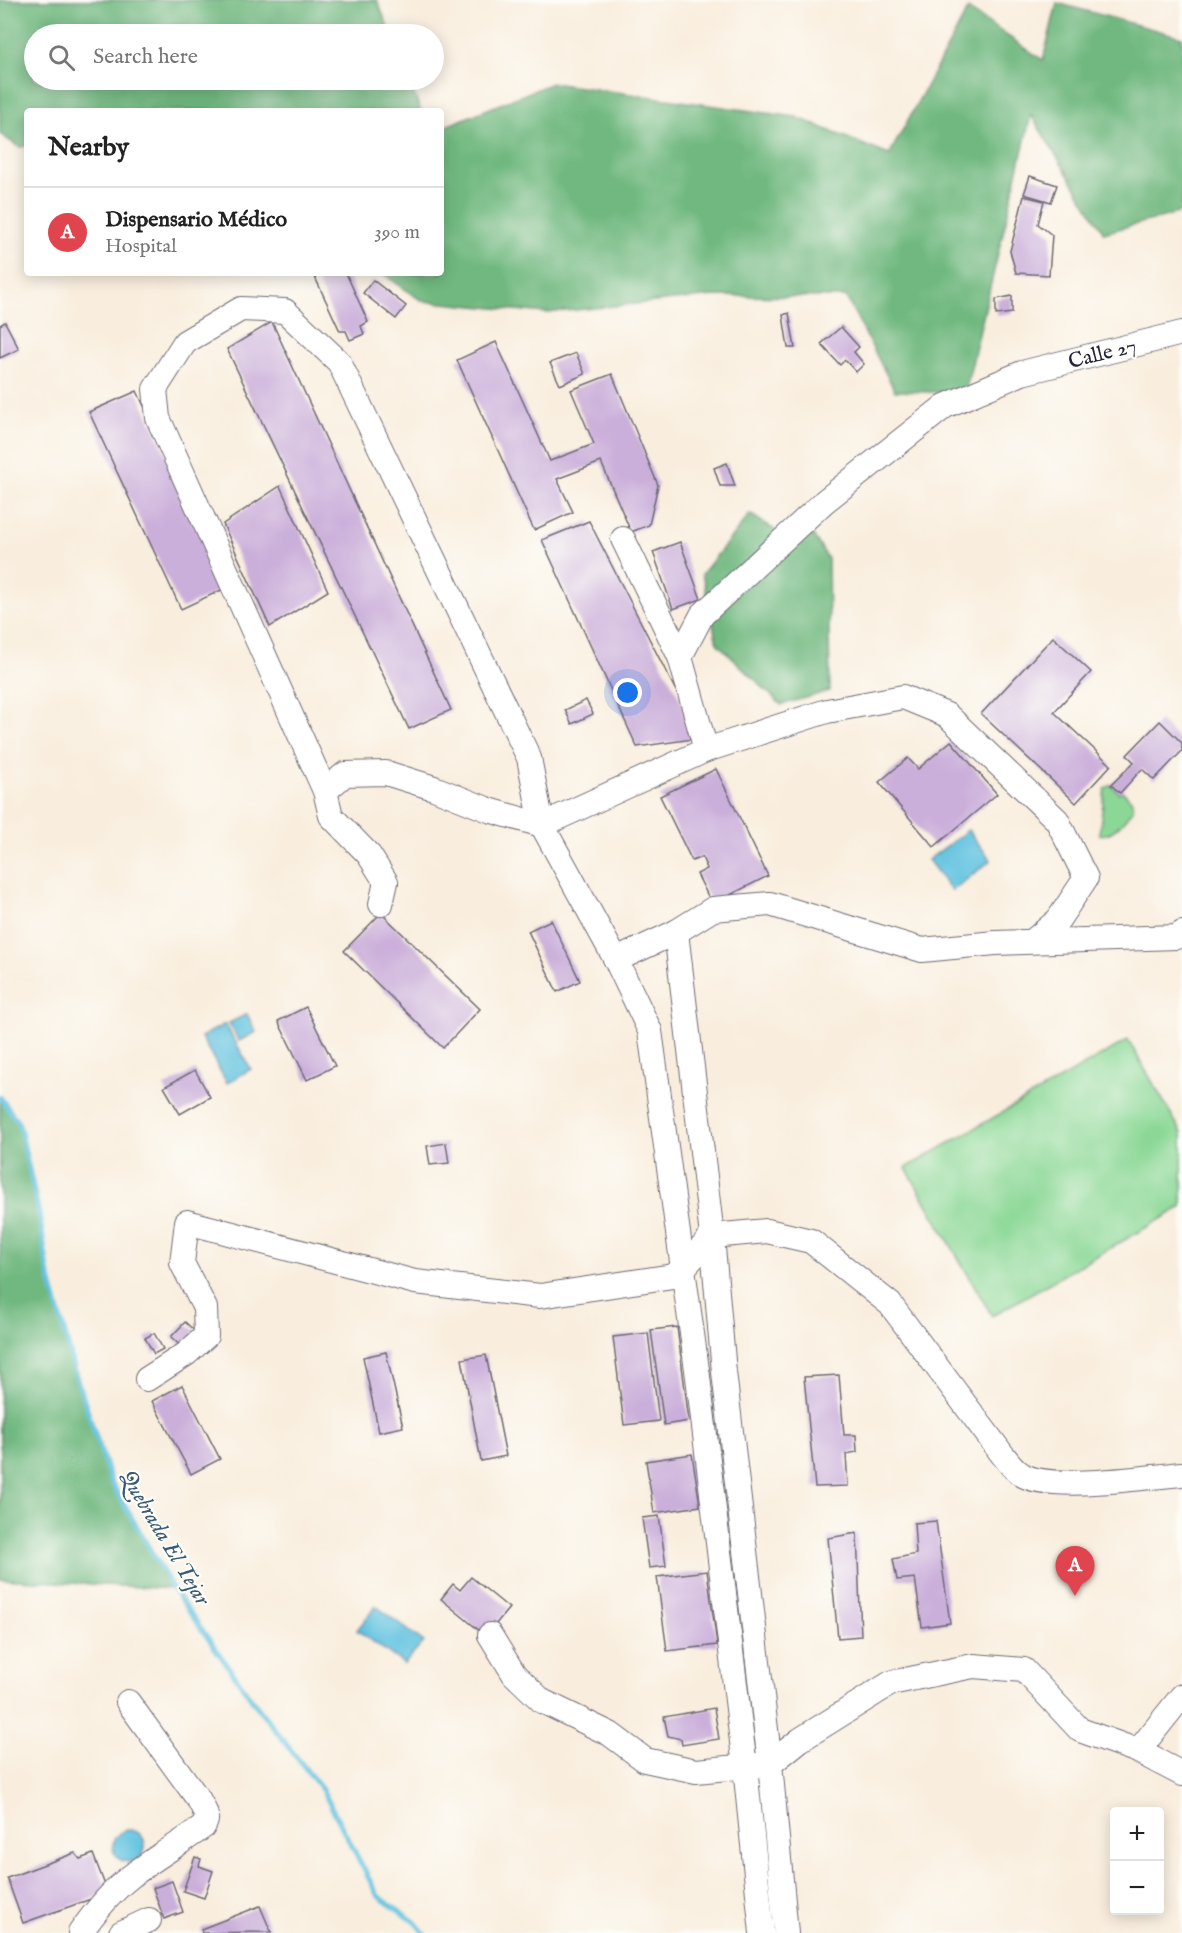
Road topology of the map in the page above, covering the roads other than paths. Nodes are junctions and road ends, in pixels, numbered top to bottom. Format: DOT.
graph roads {
  1 [pos="1182,333"];
  2 [pos="622,539"];
  3 [pos="680,657"];
  4 [pos="706,750"];
  5 [pos="325,791"];
  6 [pos="542,825"];
  7 [pos="381,904"];
  8 [pos="676,932"];
  9 [pos="1182,933"];
  10 [pos="1033,941"];
  11 [pos="616,960"];
  12 [pos="712,1236"];
  13 [pos="682,1270"];
  14 [pos="724,1372"];
  15 [pos="698,1377"];
  16 [pos="147,1379"];
  17 [pos="1182,1474"];
  18 [pos="490,1635"];
  19 [pos="1182,1696"];
  20 [pos="128,1702"];
  21 [pos="1138,1751"];
  22 [pos="770,1764"];
  23 [pos="745,1767"];
  24 [pos="1182,1774"];
  25 [pos="149,1920"];
  26 [pos="80,1933"];
  27 [pos="121,1933"];
  28 [pos="762,1933"];
  29 [pos="786,1933"];
  1 -- 3 [label="street, Calle 27"];
  2 -- 3 [label="street"];
  3 -- 4 [label="street"];
  4 -- 6 [label="street"];
  4 -- 10 [label="street"];
  5 -- 6 [label="street"];
  5 -- 6 [label="street"];
  5 -- 7 [label="street"];
  6 -- 11 [label="street"];
  8 -- 10 [label="street"];
  8 -- 11 [label="street"];
  8 -- 12 [label="street"];
  9 -- 10 [label="street"];
  11 -- 13 [label="street"];
  12 -- 13 [label="street"];
  12 -- 14 [label="street"];
  12 -- 17 [label="street"];
  13 -- 15 [label="street"];
  13 -- 16 [label="street"];
  14 -- 15 [label="street"];
  14 -- 22 [label="street"];
  15 -- 23 [label="street"];
  18 -- 23 [label="street"];
  19 -- 21 [label="street"];
  20 -- 26 [label="street"];
  21 -- 22 [label="street"];
  21 -- 24 [label="street"];
  22 -- 23 [label="street"];
  22 -- 29 [label="street"];
  23 -- 28 [label="street"];
  25 -- 27 [label="street"];
}
